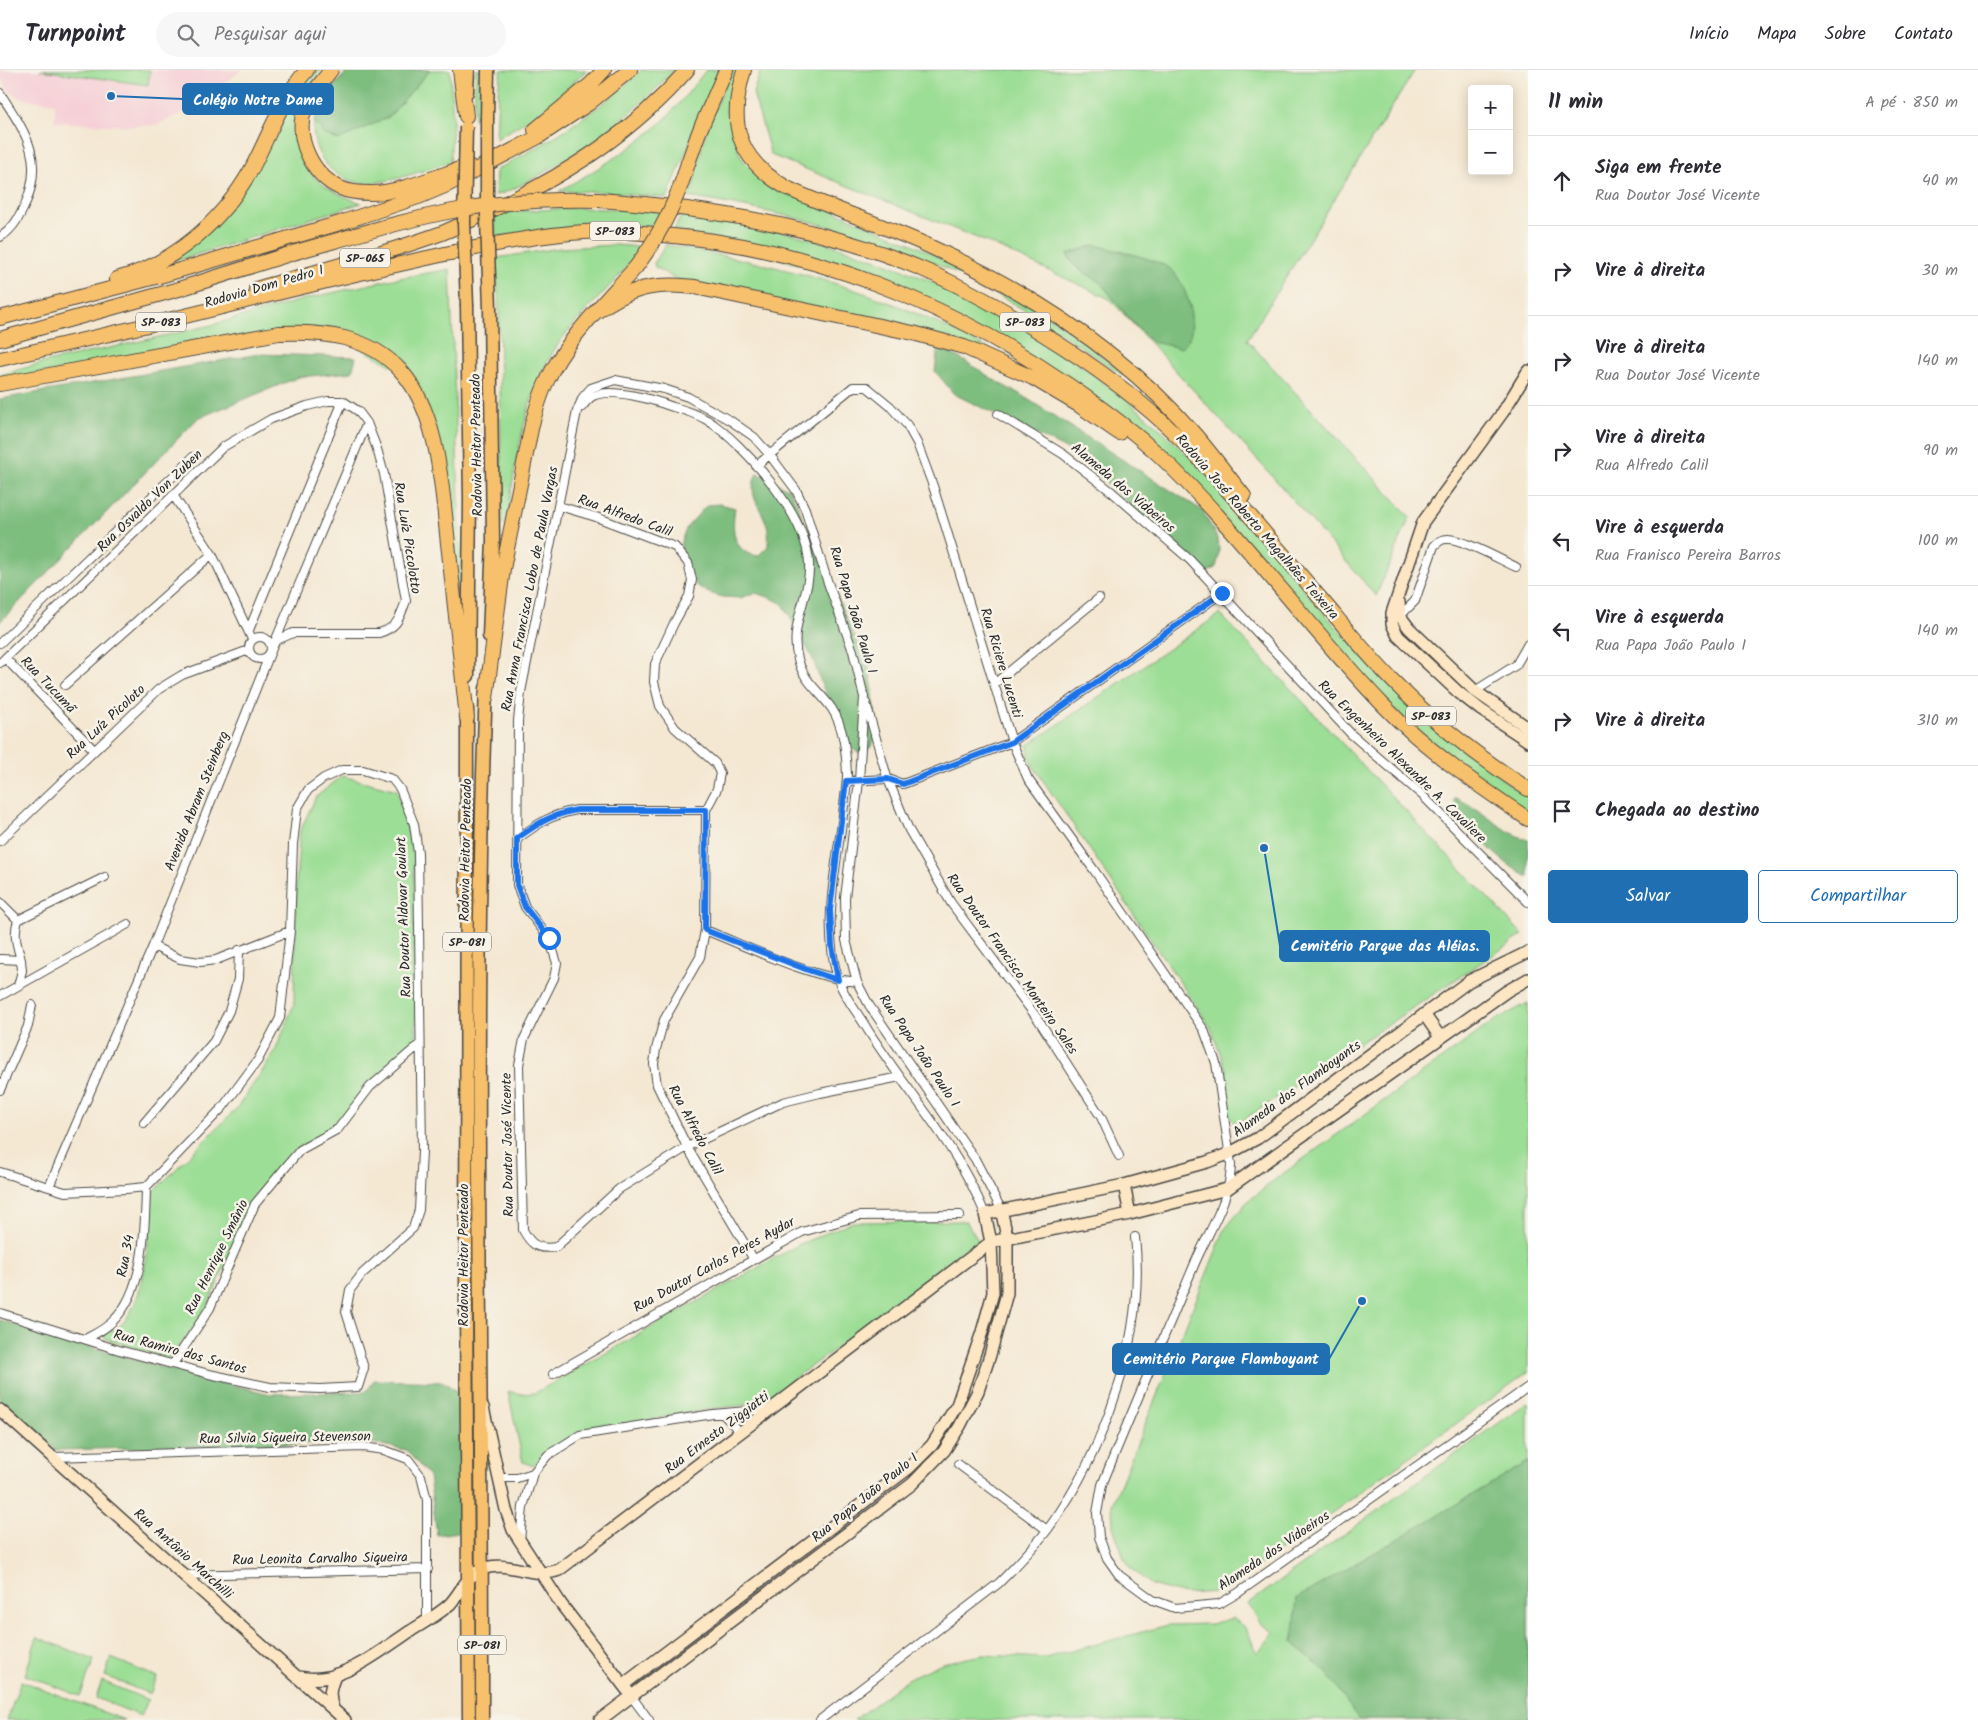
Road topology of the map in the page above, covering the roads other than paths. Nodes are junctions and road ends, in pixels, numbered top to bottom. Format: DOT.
graph roads {
  1 [pos="307,70"];
  2 [pos="331,70"];
  3 [pos="460,70"];
  4 [pos="468,70"];
  5 [pos="488,70"];
  6 [pos="604,70"];
  7 [pos="630,70"];
  8 [pos="687,70"];
  9 [pos="726,70"];
  10 [pos="744,70"];
  11 [pos="0,93"];
  12 [pos="466,122"];
  13 [pos="504,154"];
  14 [pos="0,237"];
  15 [pos="0,311"];
  16 [pos="596,312"];
  17 [pos="0,318"];
  18 [pos="0,339"];
  19 [pos="0,358"];
  20 [pos="1528,371"];
  21 [pos="0,384"];
  22 [pos="343,401"];
  23 [pos="576,411"];
  24 [pos="998,414"];
  25 [pos="367,423"];
  26 [pos="769,454"];
  27 [pos="193,457"];
  28 [pos="756,466"];
  29 [pos="173,495"];
  30 [pos="559,506"];
  31 [pos="1220,518"];
  32 [pos="212,554"];
  33 [pos="1516,566"];
  34 [pos="1222,593"];
  35 [pos="1399,593"];
  36 [pos="1099,598"];
  37 [pos="1400,616"];
  38 [pos="1346,629"];
  39 [pos="249,630"];
  40 [pos="252,639"];
  41 [pos="277,640"];
  42 [pos="0,644"];
  43 [pos="1528,644"];
  44 [pos="249,650"];
  45 [pos="271,651"];
  46 [pos="1444,660"];
  47 [pos="3,661"];
  48 [pos="1436,671"];
  49 [pos="994,684"];
  50 [pos="65,685"];
  51 [pos="1471,695"];
  52 [pos="864,697"];
  53 [pos="486,698"];
  54 [pos="467,718"];
  55 [pos="1528,728"];
  56 [pos="1528,741"];
  57 [pos="1012,742"];
  58 [pos="94,750"];
  59 [pos="888,779"];
  60 [pos="846,781"];
  61 [pos="859,781"];
  62 [pos="1528,789"];
  63 [pos="706,810"];
  64 [pos="1528,819"];
  65 [pos="517,838"];
  66 [pos="0,841"];
  67 [pos="104,877"];
  68 [pos="517,885"];
  69 [pos="0,902"];
  70 [pos="1528,902"];
  71 [pos="18,920"];
  72 [pos="128,924"];
  73 [pos="705,930"];
  74 [pos="290,931"];
  75 [pos="152,946"];
  76 [pos="239,950"];
  77 [pos="1528,952"];
  78 [pos="0,959"];
  79 [pos="21,960"];
  80 [pos="1528,978"];
  81 [pos="838,980"];
  82 [pos="857,982"];
  83 [pos="18,985"];
  84 [pos="0,996"];
  85 [pos="32,1005"];
  86 [pos="1424,1014"];
  87 [pos="1440,1038"];
  88 [pos="420,1044"];
  89 [pos="900,1077"];
  90 [pos="0,1090"];
  91 [pos="144,1123"];
  92 [pos="687,1147"];
  93 [pos="1228,1154"];
  94 [pos="1119,1156"];
  95 [pos="0,1172"];
  96 [pos="1124,1184"];
  97 [pos="146,1186"];
  98 [pos="49,1187"];
  99 [pos="1227,1189"];
  100 [pos="1001,1209"];
  101 [pos="985,1214"];
  102 [pos="1130,1214"];
  103 [pos="960,1215"];
  104 [pos="1007,1237"];
  105 [pos="1136,1237"];
  106 [pos="991,1242"];
  107 [pos="753,1258"];
  108 [pos="0,1312"];
  109 [pos="84,1339"];
  110 [pos="172,1364"];
  111 [pos="553,1374"];
  112 [pos="358,1387"];
  113 [pos="1528,1387"];
  114 [pos="480,1390"];
  115 [pos="773,1408"];
  116 [pos="0,1410"];
  117 [pos="723,1414"];
  118 [pos="741,1433"];
  119 [pos="54,1457"];
  120 [pos="958,1464"];
  121 [pos="533,1473"];
  122 [pos="498,1478"];
  123 [pos="1047,1530"];
  124 [pos="520,1543"];
  125 [pos="428,1569"];
  126 [pos="482,1569"];
  127 [pos="541,1574"];
  128 [pos="183,1575"];
  129 [pos="468,1578"];
  130 [pos="427,1621"];
  131 [pos="336,1674"];
  132 [pos="299,1677"];
  133 [pos="623,1684"];
  134 [pos="631,1696"];
  135 [pos="333,1709"];
  136 [pos="345,1720"];
  137 [pos="469,1720"];
  138 [pos="482,1720"];
  139 [pos="600,1720"];
  140 [pos="649,1720"];
  141 [pos="820,1720"];
  1 -- 15 [label="highway"];
  2 -- 13 [label="highway"];
  3 -- 12 [label="highway"];
  4 -- 12 [label="main road, Rodovia Heitor Penteado"];
  5 -- 53 [label="main road, Rodovia Heitor Penteado / SP-081, bridge"];
  6 -- 13 [label="highway"];
  7 -- 13 [label="highway"];
  8 -- 19 [label="highway, Rodovia Dom Pedro I / SP-065"];
  9 -- 16 [label="highway, bridge"];
  10 -- 38 [label="highway"];
  11 -- 14 [label="street"];
  12 -- 54 [label="main road, Rodovia Heitor Penteado / SP-081, bridge"];
  13 -- 17 [label="highway"];
  16 -- 31 [label="highway"];
  16 -- 53 [label="highway"];
  18 -- 38 [label="highway, Rodovia José Roberto Magalhães Teixeira / SP-083, bridge"];
  19 -- 31 [label="highway, Rodovia José Roberto Magalhães Teixeira / SP-083"];
  20 -- 35 [label="street"];
  21 -- 54 [label="highway"];
  22 -- 25 [label="street"];
  22 -- 29 [label="street, Rua Osvaldo Von Zuben"];
  22 -- 39 [label="street"];
  23 -- 26 [label="street, Rua Papa João Paulo I"];
  23 -- 28 [label="street, Rua Papa João Paulo I"];
  23 -- 30 [label="street, Rua Anna Francisca Lobo de Paula Vargas"];
  24 -- 34 [label="street, Alameda dos Vidoeiros"];
  25 -- 41 [label="street, Avenida Abram Steinberg"];
  25 -- 41 [label="street, Rua Luíz Piccolotto"];
  26 -- 28 [label="street, Rua Riciere Lucenti"];
  26 -- 49 [label="street, Rua Riciere Lucenti"];
  26 -- 52 [label="street, Rua Papa João Paulo I"];
  27 -- 42 [label="street, Rua Osvaldo Von Zuben"];
  28 -- 60 [label="street, Rua Papa João Paulo I"];
  29 -- 32 [label="street"];
  29 -- 47 [label="street, Rua Osvaldo Von Zuben"];
  30 -- 63 [label="street, Rua Alfredo Calil"];
  30 -- 65 [label="street, Rua Anna Francisca Lobo de Paula Vargas"];
  31 -- 64 [label="highway, Rodovia José Roberto Magalhães Teixeira / SP-083"];
  32 -- 39 [label="street"];
  32 -- 50 [label="street"];
  33 -- 37 [label="street"];
  34 -- 57 [label="street"];
  34 -- 70 [label="street, Rua Engenheiro Alexandre A. Cavaliere"];
  35 -- 37 [label="street"];
  35 -- 48 [label="street"];
  36 -- 49 [label="street"];
  37 -- 46 [label="street"];
  38 -- 62 [label="highway, Rodovia José Roberto Magalhães Teixeira / SP-083"];
  39 -- 40 [label="street"];
  40 -- 44 [label="street"];
  40 -- 45 [label="street"];
  41 -- 45 [label="street, Avenida Abram Steinberg"];
  43 -- 51 [label="street"];
  44 -- 45 [label="street"];
  44 -- 58 [label="street, Rua Luíz Picoloto"];
  45 -- 75 [label="street, Avenida Abram Steinberg"];
  46 -- 48 [label="street"];
  46 -- 51 [label="street"];
  47 -- 58 [label="street, Rua Tucumã"];
  48 -- 51 [label="street"];
  49 -- 57 [label="street, Rua Riciere Lucenti"];
  51 -- 55 [label="street"];
  51 -- 56 [label="street"];
  52 -- 59 [label="street, Rua Doutor Francisco Monteiro Sales"];
  52 -- 61 [label="street, Rua Papa João Paulo I"];
  53 -- 114 [label="main road, Rodovia Heitor Penteado / SP-081"];
  54 -- 129 [label="main road, Rodovia Heitor Penteado / SP-081"];
  57 -- 59 [label="street"];
  57 -- 93 [label="street, Rua Riciere Lucenti"];
  58 -- 66 [label="street, Rua Luíz Picoloto"];
  59 -- 61 [label="street"];
  59 -- 94 [label="street, Rua Doutor Francisco Monteiro Sales"];
  60 -- 61 [label="street"];
  60 -- 81 [label="street, Rua Papa João Paulo I"];
  61 -- 82 [label="street, Rua Papa João Paulo I"];
  63 -- 65 [label="street"];
  63 -- 73 [label="street, Rua Alfredo Calil"];
  65 -- 68 [label="street, Rua Anna Francisca Lobo de Paula Vargas"];
  67 -- 71 [label="street"];
  68 -- 92 [label="street, Rua Doutor José Vicente"];
  69 -- 71 [label="street"];
  71 -- 79 [label="street"];
  72 -- 83 [label="street"];
  73 -- 81 [label="street"];
  73 -- 92 [label="street, Rua Alfredo Calil"];
  74 -- 76 [label="street"];
  74 -- 88 [label="street, Rua Doutor Aldovar Goulart"];
  74 -- 97 [label="street, Rua Doutor Aldovar Goulart"];
  75 -- 76 [label="street"];
  75 -- 98 [label="street, Avenida Abram Steinberg"];
  76 -- 91 [label="street"];
  77 -- 86 [label="street, Alameda dos Flamboyants"];
  78 -- 79 [label="street"];
  79 -- 83 [label="street"];
  80 -- 87 [label="street"];
  81 -- 82 [label="street"];
  81 -- 89 [label="street, Rua Papa João Paulo I"];
  82 -- 100 [label="street, Rua Papa João Paulo I"];
  83 -- 84 [label="street"];
  85 -- 90 [label="street"];
  86 -- 87 [label="street"];
  86 -- 93 [label="street, Alameda dos Flamboyants"];
  87 -- 99 [label="street"];
  88 -- 110 [label="street, Rua Henrique Smânio"];
  88 -- 112 [label="street, Rua Doutor Aldovar Goulart"];
  89 -- 92 [label="street, Rua Doutor José Vicente"];
  89 -- 101 [label="street, Rua Papa João Paulo I"];
  92 -- 107 [label="street, Rua Alfredo Calil"];
  93 -- 96 [label="street, Alameda dos Flamboyants"];
  93 -- 99 [label="street, Alameda dos Vidoeiros"];
  95 -- 98 [label="street"];
  96 -- 100 [label="street, Alameda dos Flamboyants"];
  96 -- 102 [label="street"];
  97 -- 98 [label="street"];
  97 -- 109 [label="street, Rua 34"];
  99 -- 102 [label="street"];
  99 -- 113 [label="street, Alameda dos Vidoeiros"];
  100 -- 101 [label="street"];
  100 -- 104 [label="street, Rua Papa João Paulo I"];
  101 -- 106 [label="street, Rua Papa João Paulo I"];
  102 -- 104 [label="street"];
  103 -- 107 [label="street, Rua Doutor Carlos Peres Aydar"];
  104 -- 106 [label="street, Rua Ernesto Ziggiatti"];
  104 -- 134 [label="street, Rua Papa João Paulo I"];
  105 -- 123 [label="street"];
  106 -- 115 [label="street, Rua Ernesto Ziggiatti"];
  106 -- 133 [label="street, Rua Papa João Paulo I"];
  107 -- 111 [label="street, Rua Doutor Carlos Peres Aydar"];
  108 -- 109 [label="street, Rua Ramiro dos Santos"];
  109 -- 110 [label="street, Rua Ramiro dos Santos"];
  110 -- 112 [label="street, Rua Ramiro dos Santos"];
  114 -- 122 [label="street"];
  114 -- 126 [label="main road, Rodovia Heitor Penteado / SP-081"];
  115 -- 117 [label="street"];
  115 -- 118 [label="street, Rua Ernesto Ziggiatti"];
  116 -- 119 [label="street, Rua Antônio Marchilli"];
  117 -- 118 [label="street"];
  117 -- 121 [label="street"];
  118 -- 127 [label="street, Rua Ernesto Ziggiatti"];
  119 -- 125 [label="street, Rua Silvia Siqueira Stevenson"];
  119 -- 128 [label="street, Rua Antônio Marchilli"];
  120 -- 123 [label="street"];
  121 -- 122 [label="street"];
  121 -- 124 [label="street"];
  122 -- 124 [label="street"];
  123 -- 141 [label="street"];
  124 -- 127 [label="street"];
  125 -- 128 [label="street, Rua Leonita Carvalho Siqueira"];
  125 -- 130 [label="street, Rua Silvia Siqueira Stevenson"];
  126 -- 127 [label="street"];
  126 -- 129 [label="street"];
  126 -- 138 [label="main road, Rodovia Heitor Penteado / SP-081"];
  127 -- 133 [label="street"];
  128 -- 132 [label="street, Rua Antônio Marchilli"];
  129 -- 130 [label="street"];
  129 -- 137 [label="main road, Rodovia Heitor Penteado / SP-081"];
  130 -- 131 [label="street"];
  131 -- 132 [label="street"];
  131 -- 135 [label="street"];
  132 -- 135 [label="street, Rua Antônio Marchilli"];
  133 -- 134 [label="street"];
  134 -- 139 [label="street, Rua Papa João Paulo I"];
  134 -- 140 [label="street"];
  135 -- 136 [label="street, Rua Antônio Marchilli"];
}
